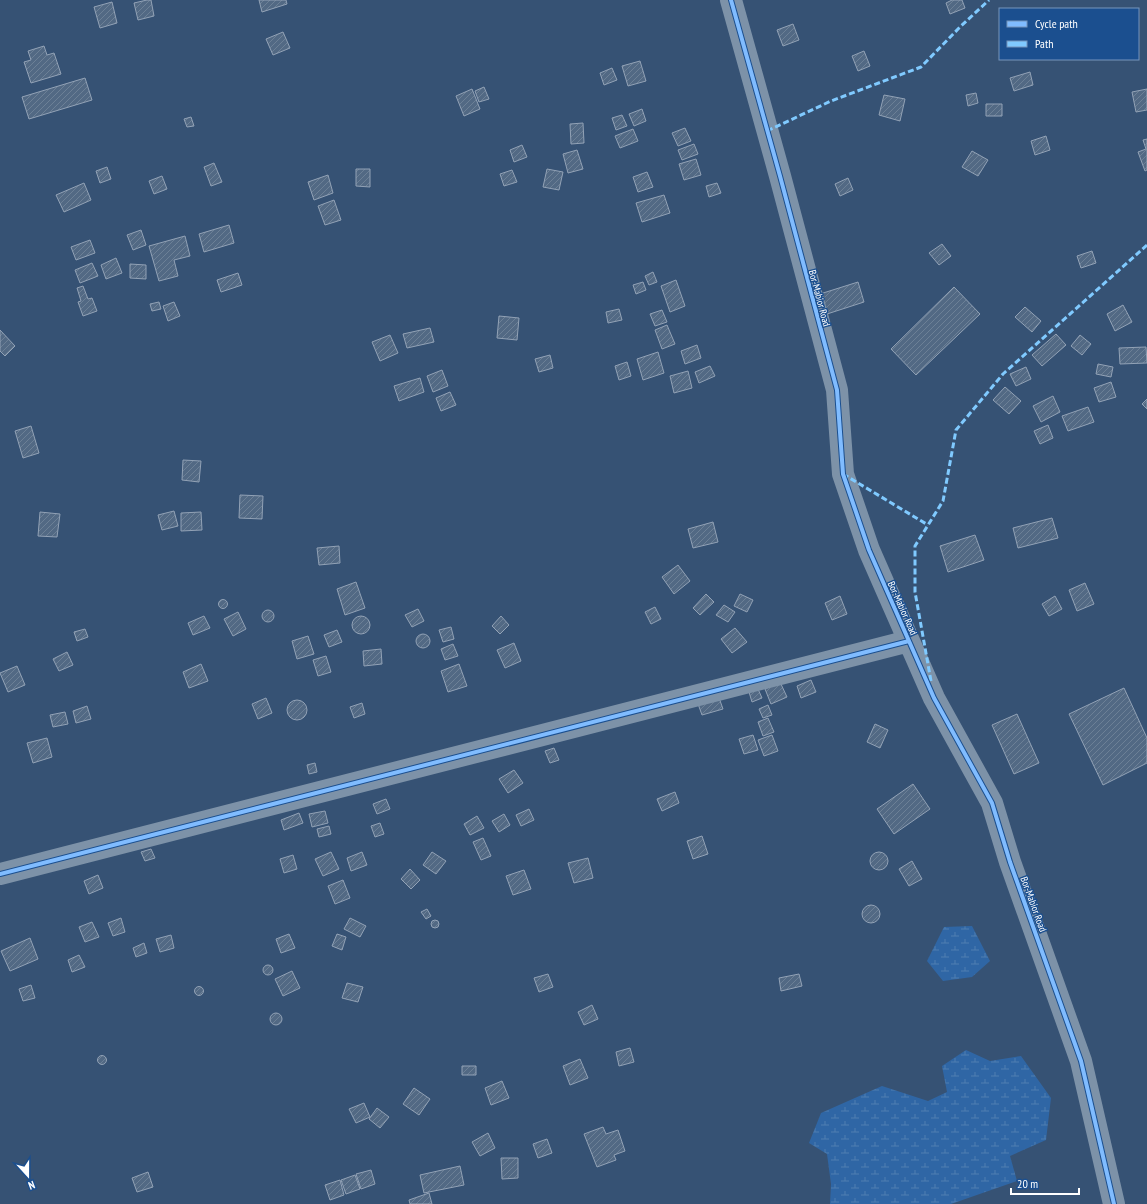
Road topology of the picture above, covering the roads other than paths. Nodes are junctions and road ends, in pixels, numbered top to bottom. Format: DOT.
graph roads {
  1 [pos="731,0"];
  2 [pos="909,641"];
  3 [pos="0,874"];
  4 [pos="1114,1204"];
  1 -- 2 [label="street, Bor-Mabior Road"];
  2 -- 3 [label="street"];
  2 -- 4 [label="street, Bor-Mabior Road"];
}
